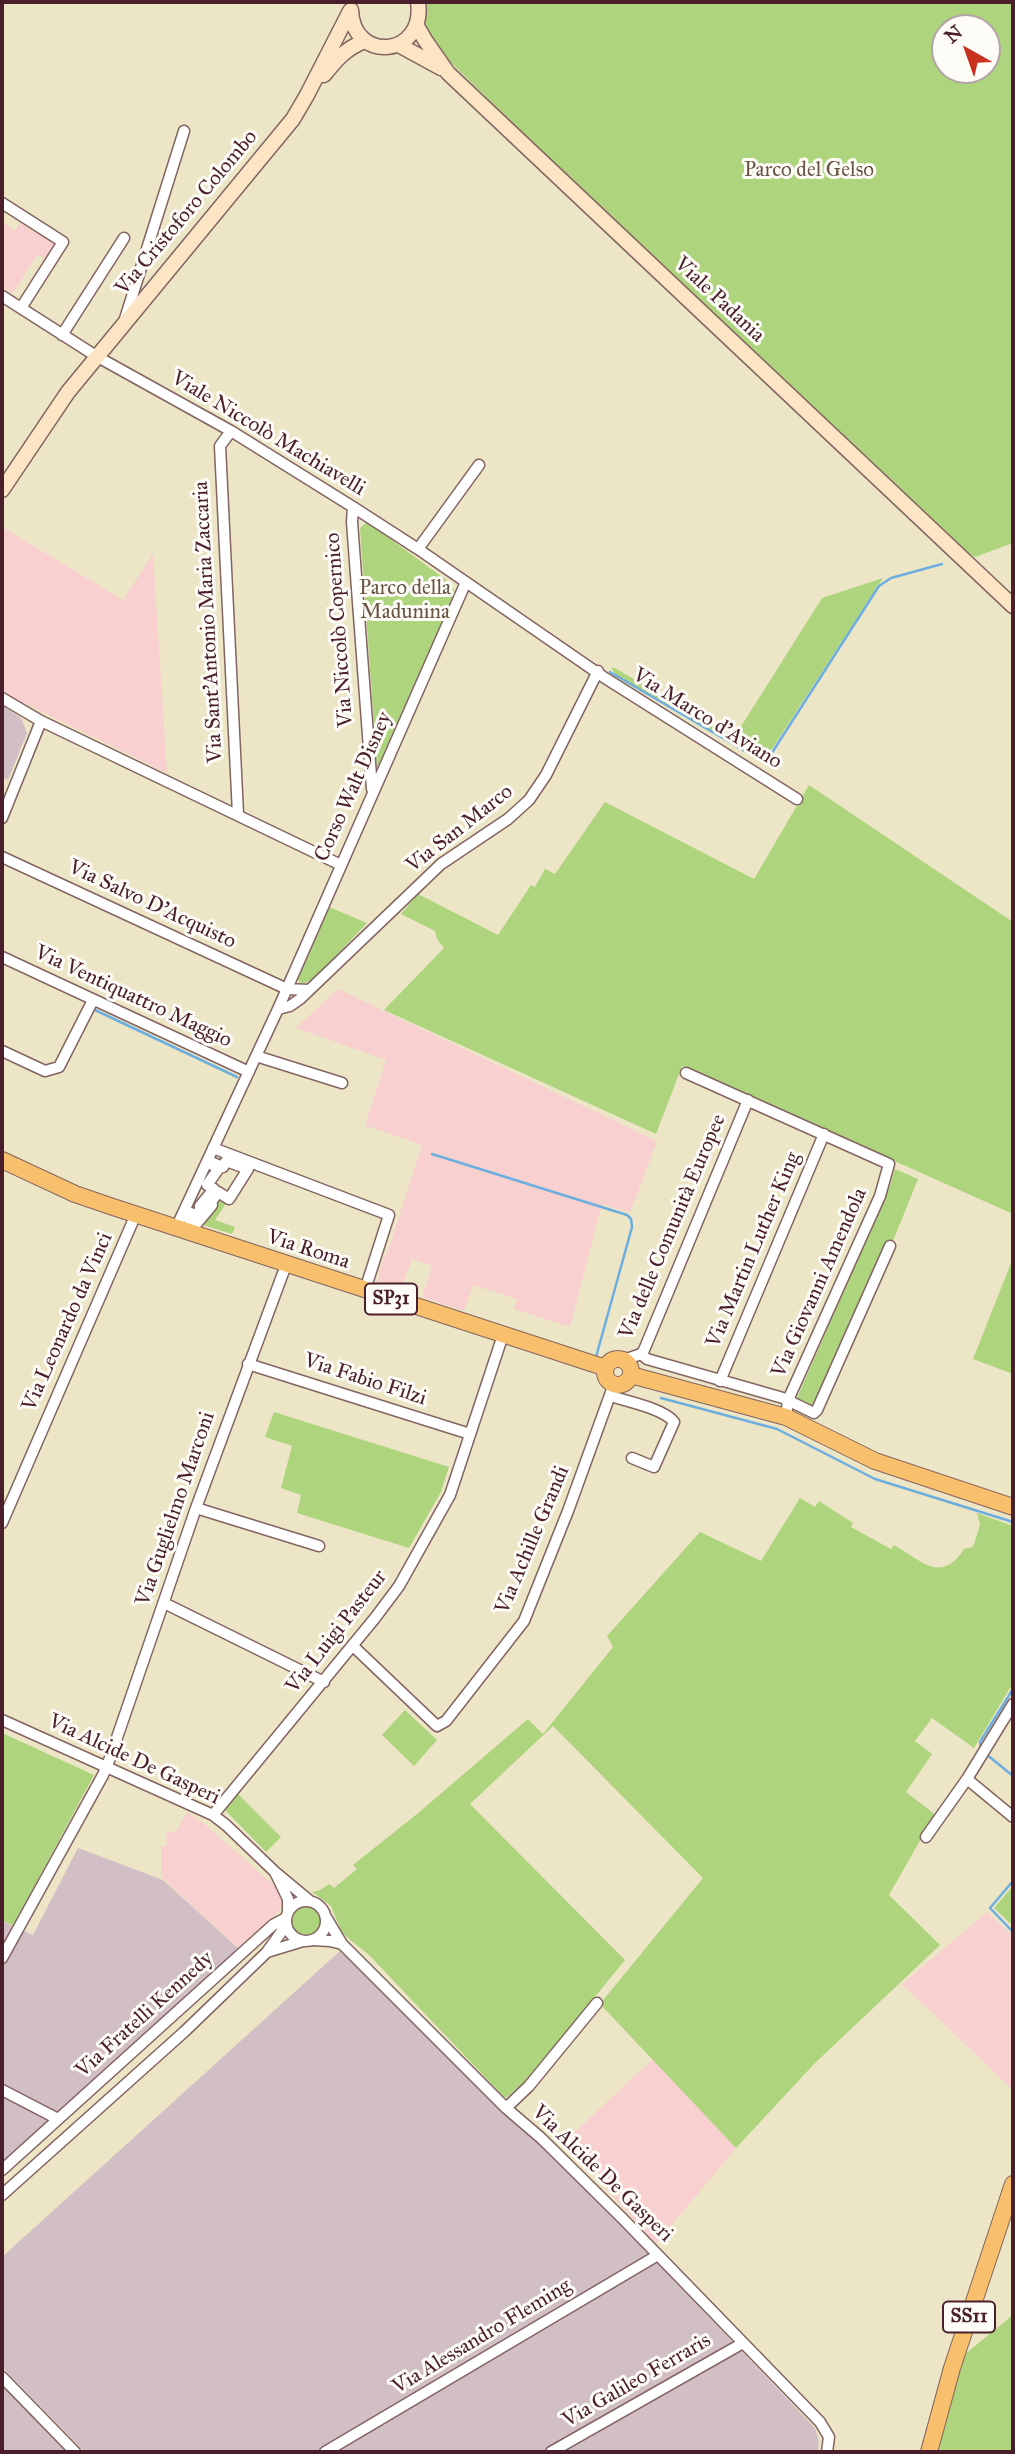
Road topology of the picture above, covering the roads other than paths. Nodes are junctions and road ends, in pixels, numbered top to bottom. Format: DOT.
graph roads {
  1 [pos="418,2"];
  2 [pos="351,7"];
  3 [pos="417,26"];
  4 [pos="365,41"];
  5 [pos="398,45"];
  6 [pos="448,73"];
  7 [pos="307,95"];
  8 [pos="184,131"];
  9 [pos="2,204"];
  10 [pos="124,238"];
  11 [pos="2,296"];
  12 [pos="21,308"];
  13 [pos="123,323"];
  14 [pos="62,335"];
  15 [pos="96,356"];
  16 [pos="231,431"];
  17 [pos="479,465"];
  18 [pos="2,490"];
  19 [pos="354,507"];
  20 [pos="418,549"];
  21 [pos="466,582"];
  22 [pos="1013,606"];
  23 [pos="598,670"];
  24 [pos="2,698"];
  25 [pos="41,721"];
  26 [pos="372,792"];
  27 [pos="797,799"];
  28 [pos="238,814"];
  29 [pos="2,818"];
  30 [pos="2,857"];
  31 [pos="341,865"];
  32 [pos="2,957"];
  33 [pos="286,989"];
  34 [pos="309,990"];
  35 [pos="93,1000"];
  36 [pos="278,1009"];
  37 [pos="2,1051"];
  38 [pos="256,1056"];
  39 [pos="249,1072"];
  40 [pos="686,1073"];
  41 [pos="342,1083"];
  42 [pos="748,1100"];
  43 [pos="824,1135"];
  44 [pos="212,1148"];
  45 [pos="2,1160"];
  46 [pos="190,1212"];
  47 [pos="136,1214"];
  48 [pos="176,1227"];
  49 [pos="890,1247"];
  50 [pos="286,1265"];
  51 [pos="365,1290"];
  52 [pos="503,1335"];
  53 [pos="641,1354"];
  54 [pos="248,1364"];
  55 [pos="627,1367"];
  56 [pos="606,1368"];
  57 [pos="720,1381"];
  58 [pos="612,1390"];
  59 [pos="787,1409"];
  60 [pos="470,1434"];
  61 [pos="632,1458"];
  62 [pos="196,1507"];
  63 [pos="1013,1507"];
  64 [pos="2,1522"];
  65 [pos="319,1546"];
  66 [pos="164,1603"];
  67 [pos="353,1646"];
  68 [pos="324,1682"];
  69 [pos="1013,1704"];
  70 [pos="2,1720"];
  71 [pos="106,1767"];
  72 [pos="967,1779"];
  73 [pos="213,1815"];
  74 [pos="1013,1817"];
  75 [pos="926,1837"];
  76 [pos="275,1872"];
  77 [pos="310,1901"];
  78 [pos="287,1915"];
  79 [pos="326,1917"];
  80 [pos="307,1941"];
  81 [pos="342,1944"];
  82 [pos="267,1952"];
  83 [pos="2,1958"];
  84 [pos="597,2003"];
  85 [pos="2,2090"];
  86 [pos="506,2108"];
  87 [pos="58,2119"];
  88 [pos="2,2170"];
  89 [pos="1013,2185"];
  90 [pos="2,2195"];
  91 [pos="658,2255"];
  92 [pos="743,2343"];
  93 [pos="2,2377"];
  94 [pos="75,2452"];
  95 [pos="325,2452"];
  96 [pos="551,2452"];
  97 [pos="827,2452"];
  98 [pos="929,2452"];
  1 -- 3 [label="street"];
  2 -- 4 [label="street"];
  2 -- 7 [label="street, Via Cristoforo Colombo"];
  3 -- 5 [label="street"];
  3 -- 6 [label="street, Viale Padania"];
  4 -- 5 [label="street"];
  4 -- 7 [label="street, Via Cristoforo Colombo"];
  5 -- 6 [label="street, Viale Padania"];
  6 -- 22 [label="street, Viale Padania"];
  7 -- 13 [label="street, Via Cristoforo Colombo"];
  8 -- 13 [label="street"];
  9 -- 12 [label="street"];
  10 -- 14 [label="street"];
  11 -- 12 [label="street, Viale Niccolò Machiavelli"];
  12 -- 14 [label="street, Viale Niccolò Machiavelli"];
  13 -- 15 [label="street, Via Cristoforo Colombo"];
  14 -- 15 [label="street, Viale Niccolò Machiavelli"];
  15 -- 16 [label="street, Viale Niccolò Machiavelli"];
  15 -- 18 [label="street, Via Cristoforo Colombo"];
  16 -- 19 [label="street, Viale Niccolò Machiavelli"];
  16 -- 28 [label="street, Via Sant'Antonio Maria Zaccaria"];
  17 -- 20 [label="street"];
  19 -- 20 [label="street, Viale Niccolò Machiavelli"];
  19 -- 26 [label="street, Via Niccolò Copernico"];
  20 -- 21 [label="street, Viale Niccolò Machiavelli"];
  21 -- 23 [label="street, Viale Niccolò Machiavelli"];
  21 -- 26 [label="street, Corso Walt Disney"];
  23 -- 27 [label="street, Via Marco d'Aviano"];
  23 -- 34 [label="street, Via San Marco"];
  24 -- 25 [label="street"];
  25 -- 28 [label="street"];
  25 -- 29 [label="street"];
  26 -- 31 [label="street, Corso Walt Disney"];
  28 -- 31 [label="street"];
  30 -- 33 [label="street, Via Salvo D'Acquisto"];
  31 -- 33 [label="street, Corso Walt Disney"];
  32 -- 35 [label="street, Via Ventiquattro Maggio"];
  33 -- 34 [label="street"];
  33 -- 36 [label="street, Corso Walt Disney"];
  34 -- 36 [label="street, Via San Marco"];
  35 -- 37 [label="street"];
  35 -- 39 [label="street, Via Ventiquattro Maggio"];
  36 -- 38 [label="street"];
  38 -- 39 [label="street"];
  38 -- 41 [label="street"];
  39 -- 44 [label="street"];
  40 -- 42 [label="street"];
  42 -- 43 [label="street"];
  42 -- 53 [label="street, Via delle Comunità Europee"];
  43 -- 57 [label="street, Via Martin Luther King"];
  43 -- 59 [label="street, Via Giovanni Amendola"];
  44 -- 48 [label="street"];
  44 -- 51 [label="street"];
  45 -- 47 [label="main road, Via Roma / SP31"];
  46 -- 46 [label="street"];
  47 -- 48 [label="main road, Via Roma / SP31"];
  47 -- 64 [label="street, Via Leonardo da Vinci"];
  48 -- 50 [label="main road, Via Roma / SP31"];
  49 -- 59 [label="street"];
  50 -- 51 [label="main road, Via Roma / SP31"];
  50 -- 54 [label="street, Via Guglielmo Marconi"];
  51 -- 52 [label="main road, Via Roma / SP31"];
  52 -- 56 [label="main road, Via Roma / SP31"];
  52 -- 60 [label="street, Via Luigi Pasteur"];
  53 -- 55 [label="street, Via delle Comunità Europee"];
  53 -- 57 [label="street"];
  54 -- 60 [label="street, Via Fabio Filzi"];
  54 -- 62 [label="street, Via Guglielmo Marconi"];
  55 -- 56 [label="main road"];
  55 -- 58 [label="main road"];
  55 -- 59 [label="main road"];
  56 -- 58 [label="main road"];
  57 -- 59 [label="street"];
  58 -- 61 [label="street"];
  58 -- 67 [label="street, Via Achille Grandi"];
  59 -- 63 [label="main road"];
  60 -- 67 [label="street, Via Luigi Pasteur"];
  62 -- 65 [label="street"];
  62 -- 66 [label="street, Via Guglielmo Marconi"];
  66 -- 68 [label="street"];
  66 -- 71 [label="street, Via Guglielmo Marconi"];
  67 -- 68 [label="street, Via Luigi Pasteur"];
  68 -- 73 [label="street, Via Luigi Pasteur"];
  69 -- 72 [label="street"];
  70 -- 71 [label="street, Via Alcide De Gasperi"];
  71 -- 73 [label="street, Via Alcide De Gasperi"];
  71 -- 83 [label="street, Via Guglielmo Marconi"];
  72 -- 74 [label="street"];
  72 -- 75 [label="street"];
  73 -- 76 [label="street, Via Alcide De Gasperi"];
  76 -- 77 [label="street, Via Alcide De Gasperi"];
  76 -- 78 [label="street, Via Alcide De Gasperi"];
  77 -- 78 [label="street"];
  77 -- 79 [label="street"];
  78 -- 80 [label="street"];
  78 -- 82 [label="street, Via Fratelli Kennedy"];
  78 -- 87 [label="street, Via Fratelli Kennedy"];
  79 -- 80 [label="street"];
  79 -- 81 [label="street, Via Alcide De Gasperi"];
  80 -- 81 [label="street"];
  80 -- 82 [label="street, Via Fratelli Kennedy"];
  81 -- 86 [label="street, Via Alcide De Gasperi"];
  82 -- 90 [label="street, Via Fratelli Kennedy"];
  84 -- 86 [label="street"];
  85 -- 87 [label="street"];
  86 -- 91 [label="street, Via Alcide De Gasperi"];
  87 -- 88 [label="street, Via Fratelli Kennedy"];
  89 -- 98 [label="main road, SS11"];
  91 -- 92 [label="street, Via Alcide De Gasperi"];
  91 -- 95 [label="street, Via Alessandro Fleming"];
  92 -- 96 [label="street, Via Galileo Ferraris"];
  92 -- 97 [label="street, Via Alcide De Gasperi"];
  93 -- 94 [label="street"];
}
